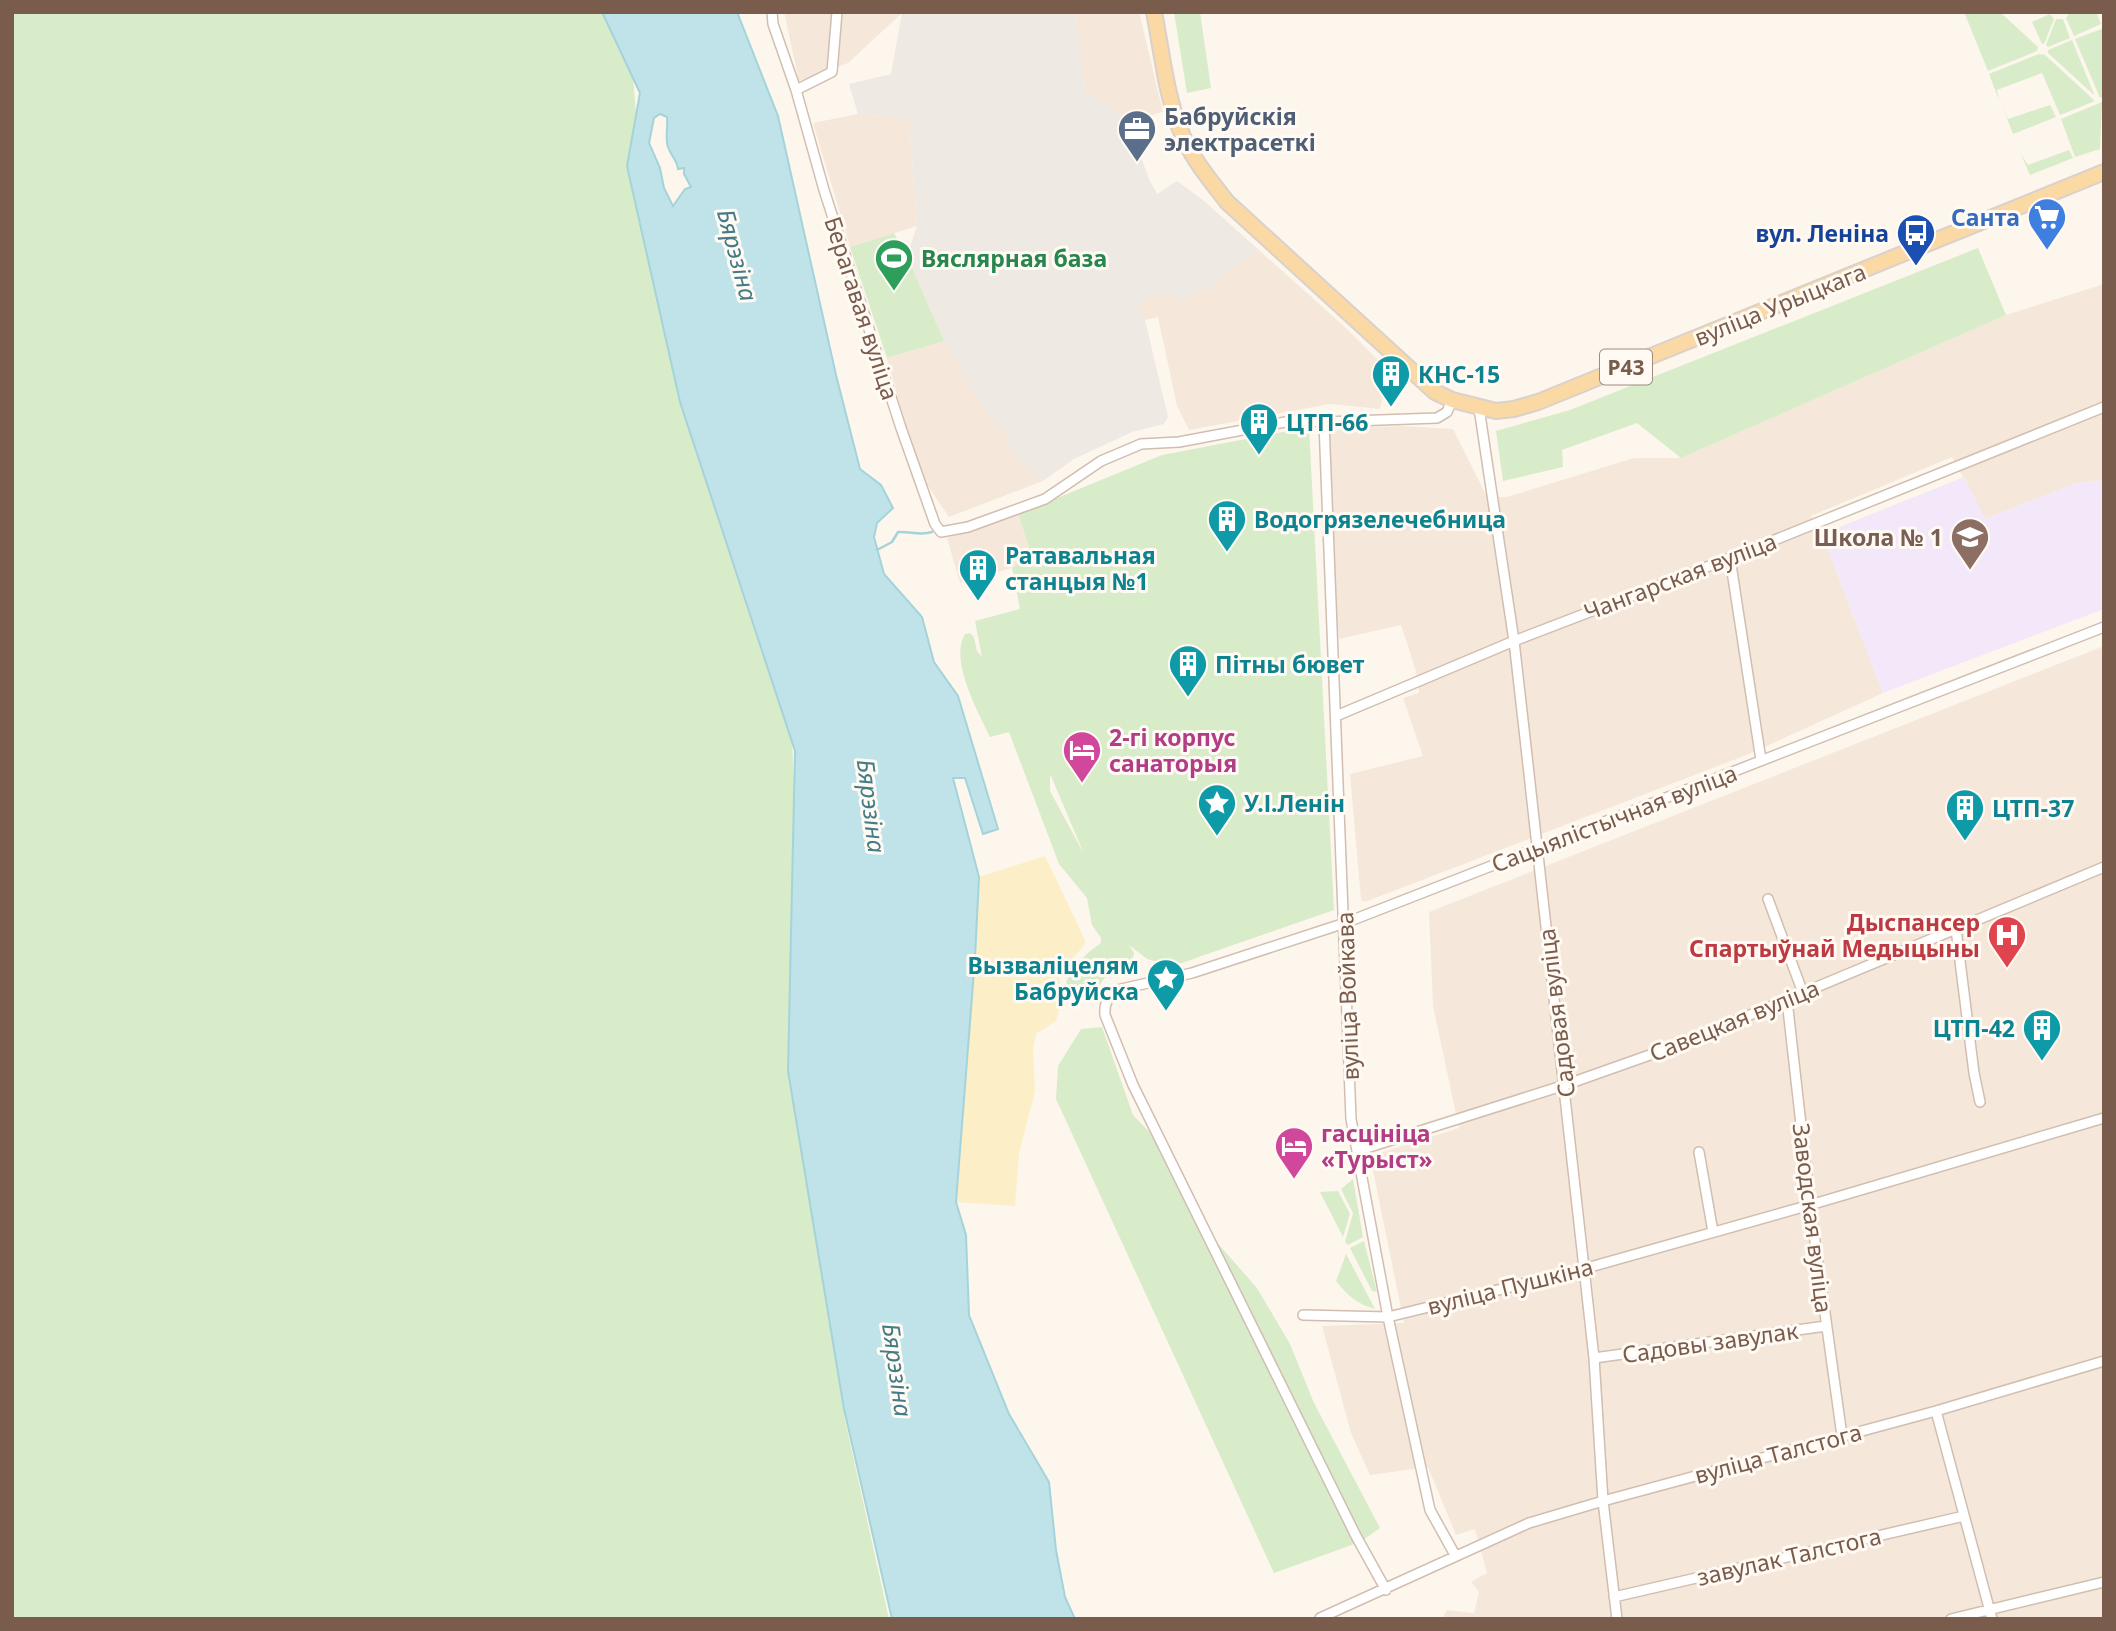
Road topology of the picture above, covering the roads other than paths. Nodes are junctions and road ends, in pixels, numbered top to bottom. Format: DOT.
graph roads {
  1 [pos="772,12"];
  2 [pos="837,12"];
  3 [pos="1154,12"];
  4 [pos="796,90"];
  5 [pos="2104,172"];
  6 [pos="1452,400"];
  7 [pos="2104,407"];
  8 [pos="1479,408"];
  9 [pos="1324,422"];
  10 [pos="1730,558"];
  11 [pos="2104,627"];
  12 [pos="1514,641"];
  13 [pos="1336,716"];
  14 [pos="1761,760"];
  15 [pos="1536,847"];
  16 [pos="2104,867"];
  17 [pos="1768,899"];
  18 [pos="1345,923"];
  19 [pos="1956,929"];
  20 [pos="1803,993"];
  21 [pos="1787,1000"];
  22 [pos="1565,1085"];
  23 [pos="1980,1102"];
  24 [pos="2104,1118"];
  25 [pos="1357,1151"];
  26 [pos="1699,1152"];
  27 [pos="1810,1205"];
  28 [pos="1713,1232"];
  29 [pos="1583,1269"];
  30 [pos="1303,1315"];
  31 [pos="1388,1317"];
  32 [pos="1826,1326"];
  33 [pos="1594,1357"];
  34 [pos="2104,1361"];
  35 [pos="1936,1411"];
  36 [pos="1843,1436"];
  37 [pos="1604,1500"];
  38 [pos="1964,1516"];
  39 [pos="1455,1555"];
  40 [pos="2104,1582"];
  41 [pos="1386,1590"];
  42 [pos="1614,1597"];
  43 [pos="1991,1614"];
  44 [pos="1320,1618"];
  45 [pos="1617,1619"];
  46 [pos="1951,1619"];
  1 -- 4 [label="street, Берагавая вуліца"];
  2 -- 4 [label="street"];
  3 -- 6 [label="main road, вуліца Урыцкага / Р43"];
  4 -- 9 [label="street, Берагавая вуліца"];
  5 -- 8 [label="main road, вуліца Урыцкага / Р43"];
  6 -- 8 [label="main road, вуліца Урыцкага / Р43"];
  6 -- 9 [label="street"];
  7 -- 10 [label="street, Чангарская вуліца"];
  8 -- 12 [label="street, Садовая вуліца"];
  9 -- 13 [label="street, вуліца Войкава"];
  10 -- 12 [label="street, Чангарская вуліца"];
  10 -- 14 [label="street"];
  11 -- 14 [label="street, Сацыялістычная вуліца"];
  12 -- 13 [label="street, Чангарская вуліца"];
  12 -- 15 [label="street, Садовая вуліца"];
  13 -- 18 [label="street, вуліца Войкава"];
  14 -- 15 [label="street, Сацыялістычная вуліца"];
  15 -- 18 [label="street, Сацыялістычная вуліца"];
  15 -- 22 [label="street, Садовая вуліца"];
  16 -- 19 [label="street, Савецкая вуліца"];
  17 -- 20 [label="street"];
  18 -- 25 [label="street, вуліца Войкава"];
  18 -- 41 [label="street, Сацыялістычная вуліца"];
  19 -- 20 [label="street, Савецкая вуліца"];
  19 -- 23 [label="street"];
  20 -- 21 [label="street, Савецкая вуліца"];
  21 -- 22 [label="street, Савецкая вуліца"];
  21 -- 27 [label="street, Заводская вуліца"];
  22 -- 25 [label="street, Савецкая вуліца"];
  22 -- 29 [label="street, Садовая вуліца"];
  24 -- 27 [label="street, вуліца Пушкіна"];
  25 -- 31 [label="street, вуліца Войкава"];
  26 -- 28 [label="street"];
  27 -- 28 [label="street, вуліца Пушкіна"];
  27 -- 32 [label="street, Заводская вуліца"];
  28 -- 29 [label="street, вуліца Пушкіна"];
  29 -- 31 [label="street, вуліца Пушкіна"];
  29 -- 33 [label="street, Садовая вуліца"];
  30 -- 31 [label="street, вуліца Пушкіна"];
  31 -- 39 [label="street, вуліца Войкава"];
  32 -- 33 [label="street, Садовы завулак"];
  32 -- 36 [label="street, Заводская вуліца"];
  33 -- 37 [label="street, Садовая вуліца"];
  34 -- 35 [label="street, вуліца Талстога"];
  35 -- 36 [label="street, вуліца Талстога"];
  35 -- 38 [label="street"];
  36 -- 37 [label="street, вуліца Талстога"];
  37 -- 39 [label="street, вуліца Талстога"];
  37 -- 42 [label="street, Садовая вуліца"];
  38 -- 42 [label="street, завулак Талстога"];
  38 -- 43 [label="street"];
  39 -- 41 [label="street, вуліца Талстога"];
  40 -- 43 [label="street"];
  41 -- 44 [label="street, вуліца Талстога"];
  42 -- 45 [label="street, Садовая вуліца"];
  43 -- 46 [label="street"];
}
